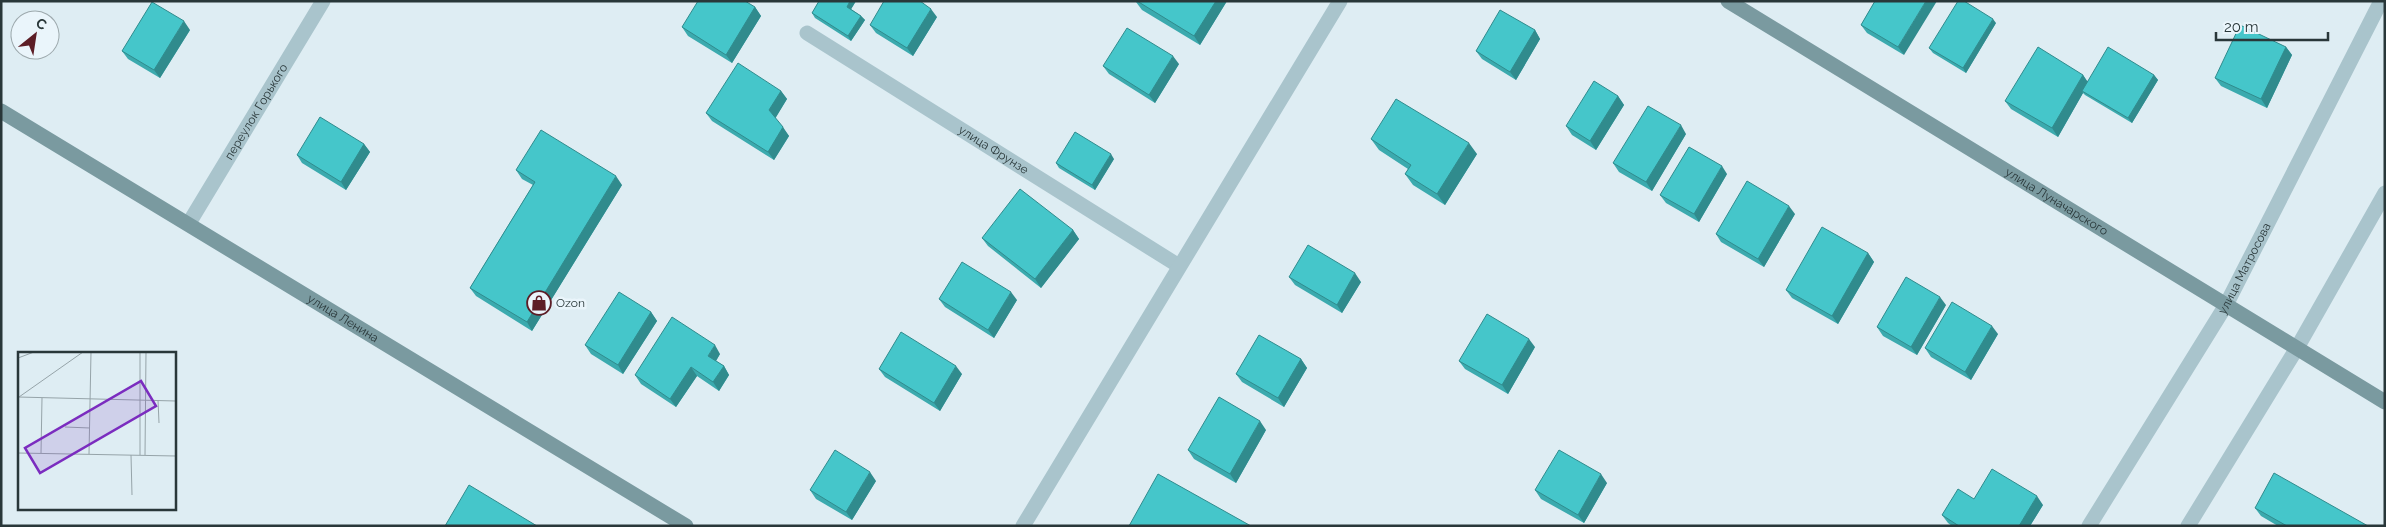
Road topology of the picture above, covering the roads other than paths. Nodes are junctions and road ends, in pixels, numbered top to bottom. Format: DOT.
graph roads {
  1 [pos="323,1"];
  2 [pos="1340,1"];
  3 [pos="1728,1"];
  4 [pos="2382,1"];
  5 [pos="807,33"];
  6 [pos="1,111"];
  7 [pos="2385,193"];
  8 [pos="189,223"];
  9 [pos="1180,266"];
  10 [pos="2226,305"];
  11 [pos="2297,348"];
  12 [pos="2385,402"];
  13 [pos="686,526"];
  14 [pos="1023,526"];
  15 [pos="2089,526"];
  16 [pos="2188,526"];
  1 -- 8 [label="street, переулок Горького"];
  2 -- 9 [label="street"];
  3 -- 10 [label="main road, улица Луначарского"];
  4 -- 10 [label="street, улица Матросова"];
  5 -- 9 [label="street, улица Фрунзе"];
  6 -- 8 [label="main road, улица Ленина"];
  7 -- 11 [label="street"];
  8 -- 13 [label="main road, улица Ленина"];
  9 -- 14 [label="street"];
  10 -- 11 [label="main road, улица Луначарского"];
  10 -- 15 [label="street, улица Матросова"];
  11 -- 12 [label="main road, улица Луначарского"];
  11 -- 16 [label="street"];
}
